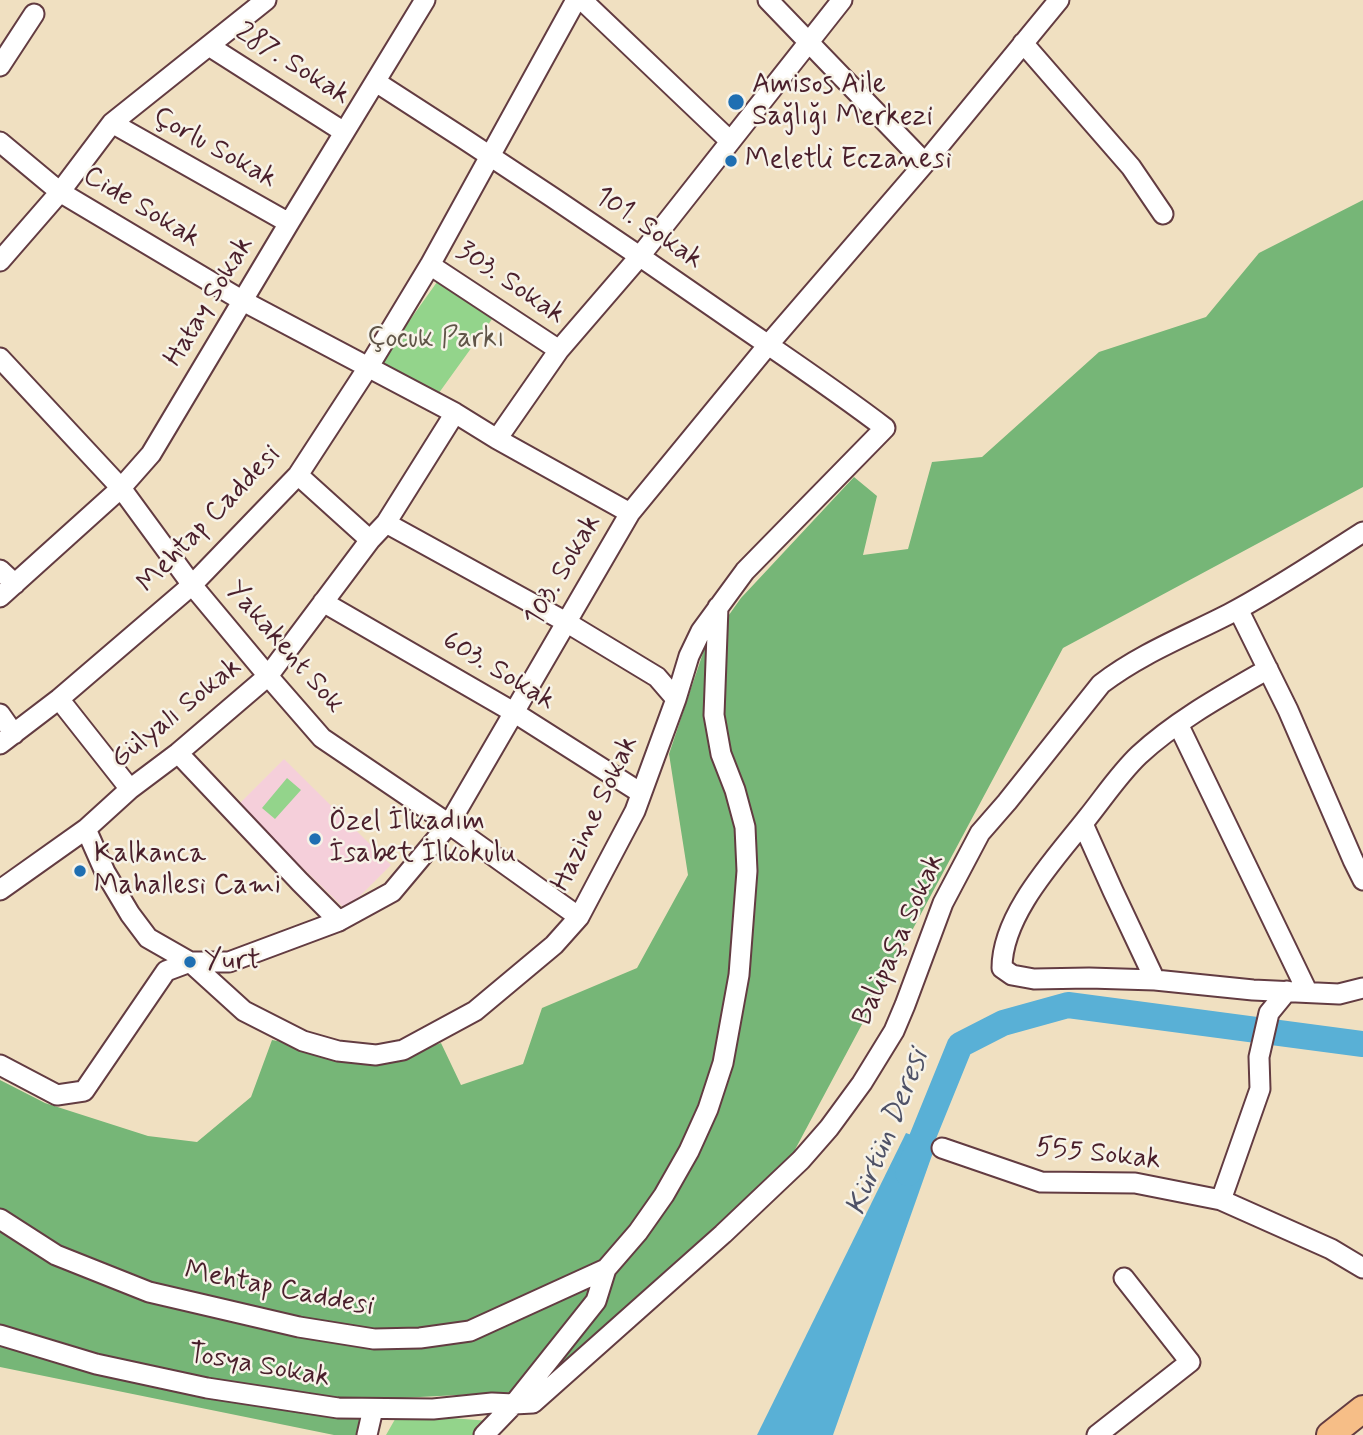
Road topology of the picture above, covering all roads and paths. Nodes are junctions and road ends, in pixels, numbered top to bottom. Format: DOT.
graph roads {
  1 [pos="266,0"];
  2 [pos="425,0"];
  3 [pos="576,0"];
  4 [pos="582,0"];
  5 [pos="768,0"];
  6 [pos="842,0"];
  7 [pos="1059,0"];
  8 [pos="34,14"];
  9 [pos="810,43"];
  10 [pos="1023,43"];
  11 [pos="209,46"];
  12 [pos="0,66"];
  13 [pos="376,82"];
  14 [pos="112,123"];
  15 [pos="344,132"];
  16 [pos="730,141"];
  17 [pos="0,142"];
  18 [pos="492,155"];
  19 [pos="925,163"];
  20 [pos="60,192"];
  21 [pos="1163,214"];
  22 [pos="289,223"];
  23 [pos="640,256"];
  24 [pos="0,261"];
  25 [pos="430,265"];
  26 [pos="243,301"];
  27 [pos="768,345"];
  28 [pos="559,350"];
  29 [pos="0,358"];
  30 [pos="369,366"];
  31 [pos="455,413"];
  32 [pos="885,428"];
  33 [pos="497,439"];
  34 [pos="298,475"];
  35 [pos="121,488"];
  36 [pos="630,513"];
  37 [pos="386,523"];
  38 [pos="1363,532"];
  39 [pos="370,540"];
  40 [pos="0,570"];
  41 [pos="15,584"];
  42 [pos="192,584"];
  43 [pos="0,597"];
  44 [pos="324,602"];
  45 [pos="718,607"];
  46 [pos="1238,609"];
  47 [pos="566,622"];
  48 [pos="1268,669"];
  49 [pos="268,676"];
  50 [pos="59,699"];
  51 [pos="676,699"];
  52 [pos="515,713"];
  53 [pos="0,714"];
  54 [pos="1178,724"];
  55 [pos="7,739"];
  56 [pos="178,753"];
  57 [pos="130,789"];
  58 [pos="641,793"];
  59 [pos="449,824"];
  60 [pos="1083,824"];
  61 [pos="86,829"];
  62 [pos="1363,880"];
  63 [pos="0,890"];
  64 [pos="579,917"];
  65 [pos="339,921"];
  66 [pos="190,962"];
  67 [pos="1156,980"];
  68 [pos="1363,988"];
  69 [pos="1297,991"];
  70 [pos="0,1065"];
  71 [pos="942,1148"];
  72 [pos="1221,1200"];
  73 [pos="0,1219"];
  74 [pos="1363,1268"];
  75 [pos="606,1269"];
  76 [pos="1124,1278"];
  77 [pos="0,1335"];
  78 [pos="514,1404"];
  79 [pos="373,1409"];
  80 [pos="1363,1409"];
  81 [pos="367,1435"];
  82 [pos="484,1435"];
  83 [pos="1097,1435"];
  84 [pos="1330,1435"];
  1 -- 11 [label="street"];
  2 -- 13 [label="street, Hatay Sokak"];
  3 -- 18 [label="street, Mehtap Caddesi"];
  4 -- 16 [label="street"];
  5 -- 9 [label="street"];
  6 -- 9 [label="street"];
  7 -- 10 [label="street, 103. Sokak"];
  8 -- 12 [label="street"];
  9 -- 16 [label="street"];
  9 -- 19 [label="street"];
  10 -- 19 [label="street, 103. Sokak"];
  10 -- 21 [label="street"];
  11 -- 14 [label="street"];
  11 -- 15 [label="street, 287. Sokak"];
  13 -- 15 [label="street, Hatay Sokak"];
  13 -- 18 [label="street, 101. Sokak"];
  14 -- 20 [label="street"];
  14 -- 22 [label="street, Çorlu Sokak"];
  15 -- 22 [label="street, Hatay Sokak"];
  16 -- 23 [label="street"];
  17 -- 20 [label="street, Cide Sokak"];
  18 -- 23 [label="street, 101. Sokak"];
  18 -- 25 [label="street, Mehtap Caddesi"];
  19 -- 27 [label="street, 103. Sokak"];
  20 -- 24 [label="street"];
  20 -- 26 [label="street, Cide Sokak"];
  22 -- 26 [label="street, Hatay Sokak"];
  23 -- 27 [label="street, 101. Sokak"];
  23 -- 28 [label="street"];
  25 -- 28 [label="street, 303. Sokak"];
  25 -- 30 [label="street, Mehtap Caddesi"];
  26 -- 30 [label="street, Cide Sokak"];
  26 -- 35 [label="street, Hatay Sokak"];
  27 -- 32 [label="street, 101. Sokak"];
  27 -- 36 [label="street, 103. Sokak"];
  28 -- 33 [label="street"];
  29 -- 35 [label="street, Yakakent Sok"];
  30 -- 31 [label="street, Cide Sokak"];
  30 -- 34 [label="street, Mehtap Caddesi"];
  31 -- 33 [label="street, Cide Sokak"];
  31 -- 37 [label="street, Gülyalı Sokak"];
  32 -- 45 [label="street, Hazine Sokak"];
  33 -- 36 [label="street, Cide Sokak"];
  34 -- 39 [label="street"];
  34 -- 42 [label="street, Mehtap Caddesi"];
  35 -- 41 [label="street, Hatay Sokak"];
  35 -- 42 [label="street, Yakakent Sok"];
  36 -- 47 [label="street, 103. Sokak"];
  37 -- 39 [label="street, Gülyalı Sokak"];
  37 -- 47 [label="street"];
  38 -- 46 [label="street, Balipaşa Sokak"];
  39 -- 44 [label="street, Gülyalı Sokak"];
  40 -- 41 [label="street"];
  41 -- 43 [label="street, Hatay Sokak"];
  42 -- 49 [label="street, Yakakent Sok"];
  42 -- 50 [label="street, Mehtap Caddesi"];
  44 -- 49 [label="street, Gülyalı Sokak"];
  44 -- 52 [label="street, 603. Sokak"];
  45 -- 51 [label="street, Hazine Sokak"];
  45 -- 75 [label="street, Mehtap Caddesi"];
  46 -- 48 [label="street"];
  46 -- 78 [label="street, Balipaşa Sokak"];
  47 -- 51 [label="street"];
  47 -- 52 [label="street, 103. Sokak"];
  48 -- 54 [label="street"];
  48 -- 62 [label="street"];
  49 -- 56 [label="street, Gülyalı Sokak"];
  49 -- 59 [label="street, Yakakent Sok"];
  50 -- 55 [label="street, Mehtap Caddesi"];
  50 -- 57 [label="street"];
  51 -- 58 [label="street, Hazine Sokak"];
  52 -- 58 [label="street, 603. Sokak"];
  52 -- 59 [label="street, 103. Sokak"];
  53 -- 55 [label="street"];
  54 -- 60 [label="street"];
  54 -- 69 [label="street"];
  56 -- 57 [label="street, Gülyalı Sokak"];
  56 -- 65 [label="street"];
  57 -- 61 [label="street, Gülyalı Sokak"];
  58 -- 64 [label="street, Hazine Sokak"];
  59 -- 64 [label="street, Yakakent Sok"];
  59 -- 65 [label="street, 103. Sokak"];
  60 -- 67 [label="street"];
  60 -- 67 [label="street"];
  61 -- 63 [label="street, Gülyalı Sokak"];
  61 -- 66 [label="street, Hazine Sokak"];
  64 -- 66 [label="street, Hazine Sokak"];
  65 -- 66 [label="street, 103. Sokak"];
  66 -- 70 [label="street, 103. Sokak"];
  67 -- 69 [label="street"];
  68 -- 69 [label="street"];
  69 -- 72 [label="street"];
  71 -- 72 [label="street, 555 Sokak"];
  72 -- 74 [label="street, 555 Sokak"];
  73 -- 75 [label="street, Mehtap Caddesi"];
  75 -- 78 [label="street, Balipaşa Sokak"];
  76 -- 83 [label="street"];
  77 -- 79 [label="street, Tosya Sokak"];
  78 -- 79 [label="street, Tosya Sokak"];
  78 -- 82 [label="street, Balipaşa Sokak"];
  79 -- 81 [label="street"];
  80 -- 84 [label="highway"];
}
